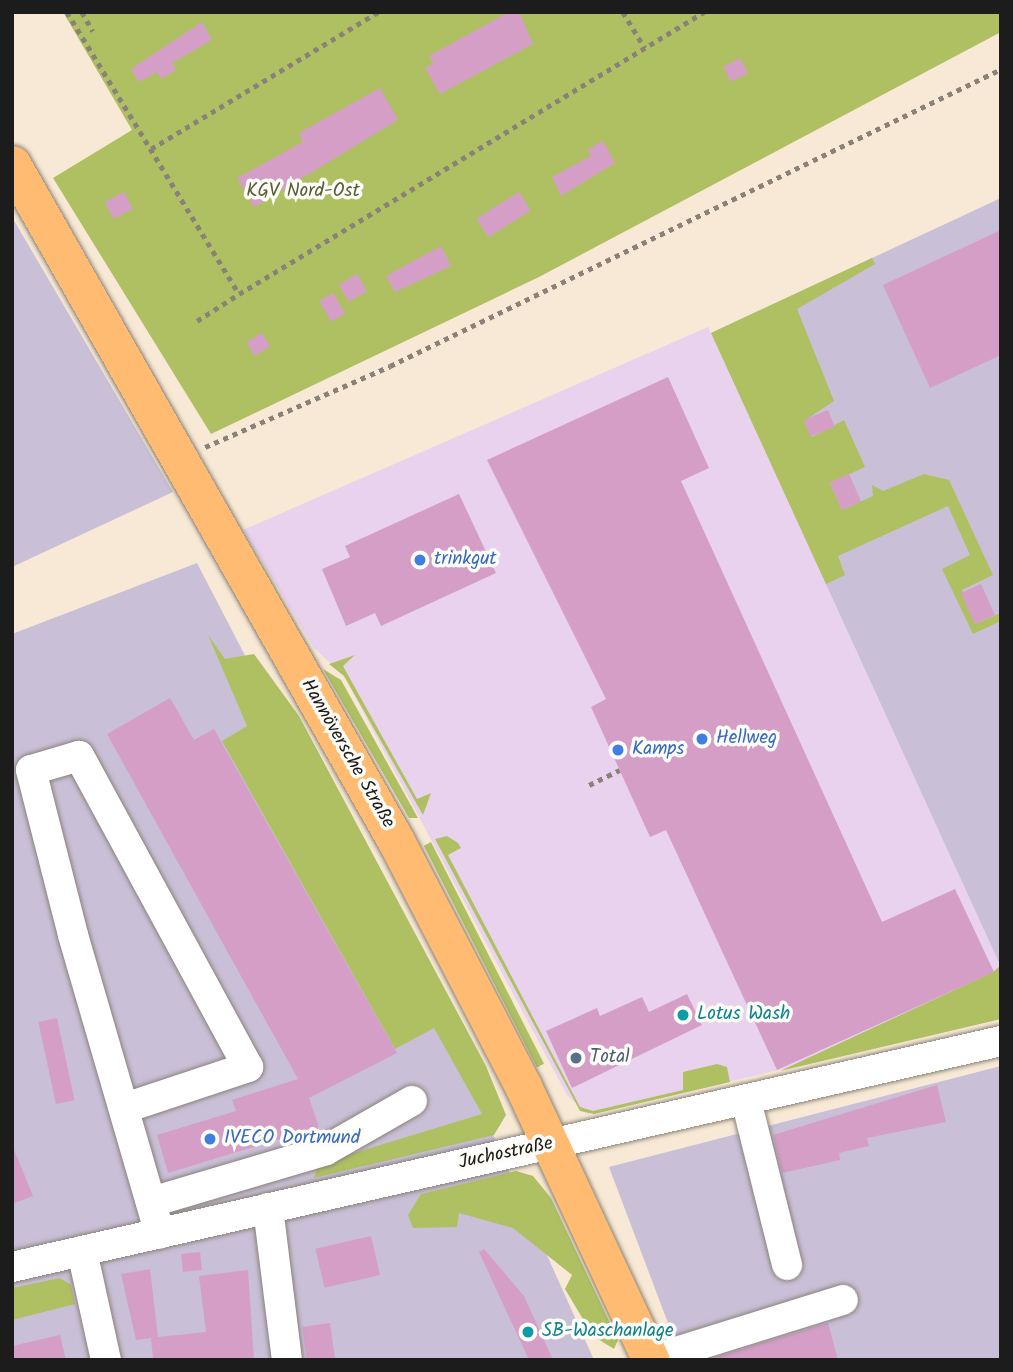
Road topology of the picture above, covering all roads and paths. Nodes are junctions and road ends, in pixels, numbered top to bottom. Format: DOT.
graph roads {
  1 [pos="67,12"];
  2 [pos="82,12"];
  3 [pos="378,12"];
  4 [pos="623,12"];
  5 [pos="704,12"];
  6 [pos="93,31"];
  7 [pos="645,48"];
  8 [pos="1001,69"];
  9 [pos="151,149"];
  10 [pos="12,164"];
  11 [pos="239,294"];
  12 [pos="197,321"];
  13 [pos="177,460"];
  14 [pos="620,770"];
  15 [pos="589,785"];
  16 [pos="1001,1041"];
  17 [pos="746,1100"];
  18 [pos="412,1101"];
  19 [pos="125,1108"];
  20 [pos="551,1144"];
  21 [pos="151,1202"];
  22 [pos="268,1208"];
  23 [pos="160,1234"];
  24 [pos="82,1251"];
  25 [pos="787,1265"];
  26 [pos="12,1267"];
  27 [pos="843,1300"];
  28 [pos="106,1360"];
  29 [pos="287,1360"];
  30 [pos="650,1360"];
  1 -- 9 [label="path"];
  2 -- 6 [label="path"];
  3 -- 9 [label="path"];
  4 -- 7 [label="path"];
  5 -- 7 [label="path"];
  7 -- 11 [label="path"];
  8 -- 13 [label="path"];
  9 -- 11 [label="path"];
  10 -- 13 [label="main road, Hannöversche Straße"];
  11 -- 12 [label="path"];
  13 -- 20 [label="main road, Hannöversche Straße"];
  14 -- 15 [label="path"];
  16 -- 17 [label="street, Juchostraße"];
  17 -- 20 [label="street, Juchostraße"];
  17 -- 25 [label="street"];
  18 -- 21 [label="street"];
  19 -- 19 [label="street"];
  19 -- 21 [label="street"];
  20 -- 22 [label="street, Juchostraße"];
  20 -- 30 [label="main road, Hannöversche Straße"];
  21 -- 23 [label="street"];
  22 -- 23 [label="street, Juchostraße"];
  22 -- 29 [label="street"];
  23 -- 24 [label="street, Juchostraße"];
  24 -- 26 [label="street, Juchostraße"];
  24 -- 28 [label="street"];
  27 -- 30 [label="street"];
}
